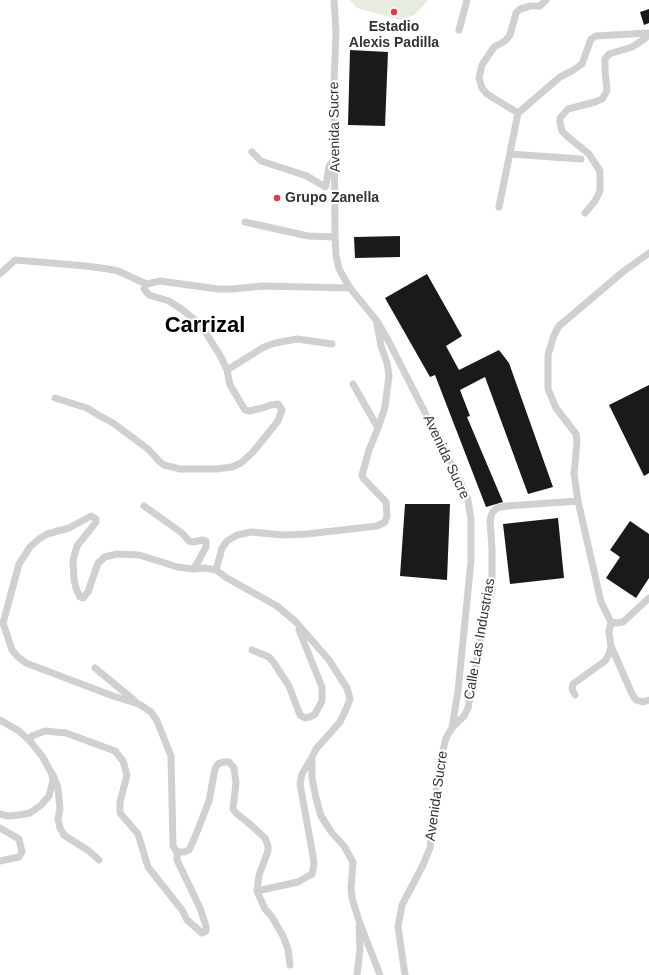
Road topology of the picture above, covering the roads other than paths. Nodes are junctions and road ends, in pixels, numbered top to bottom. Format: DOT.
graph roads {
  1 [pos="334,0"];
  2 [pos="467,0"];
  3 [pos="546,0"];
  4 [pos="458,30"];
  5 [pos="649,34"];
  6 [pos="518,113"];
  7 [pos="252,152"];
  8 [pos="510,154"];
  9 [pos="335,158"];
  10 [pos="581,159"];
  11 [pos="499,207"];
  12 [pos="585,213"];
  13 [pos="245,222"];
  14 [pos="335,237"];
  15 [pos="649,253"];
  16 [pos="0,274"];
  17 [pos="147,284"];
  18 [pos="350,288"];
  19 [pos="377,321"];
  20 [pos="332,344"];
  21 [pos="227,370"];
  22 [pos="353,384"];
  23 [pos="55,398"];
  24 [pos="378,428"];
  25 [pos="578,501"];
  26 [pos="144,506"];
  27 [pos="194,569"];
  28 [pos="216,570"];
  29 [pos="649,598"];
  30 [pos="296,622"];
  31 [pos="611,622"];
  32 [pos="2,628"];
  33 [pos="611,646"];
  34 [pos="252,650"];
  35 [pos="95,668"];
  36 [pos="575,695"];
  37 [pos="649,700"];
  38 [pos="139,704"];
  39 [pos="0,720"];
  40 [pos="452,728"];
  41 [pos="29,740"];
  42 [pos="312,757"];
  43 [pos="51,772"];
  44 [pos="0,814"];
  45 [pos="0,828"];
  46 [pos="177,852"];
  47 [pos="99,860"];
  48 [pos="0,861"];
  49 [pos="257,891"];
  50 [pos="359,921"];
  51 [pos="290,965"];
  52 [pos="357,975"];
  53 [pos="380,975"];
  54 [pos="405,975"];
  1 -- 9 [label="street, Avenida Sucre"];
  2 -- 4 [label="street"];
  3 -- 6 [label="street"];
  5 -- 6 [label="street"];
  5 -- 12 [label="street"];
  6 -- 8 [label="street"];
  7 -- 9 [label="street"];
  8 -- 10 [label="street"];
  8 -- 11 [label="street"];
  9 -- 14 [label="street, Avenida Sucre"];
  13 -- 14 [label="street"];
  14 -- 18 [label="street, Avenida Sucre"];
  15 -- 25 [label="street"];
  16 -- 17 [label="street"];
  17 -- 18 [label="street"];
  17 -- 21 [label="street"];
  18 -- 19 [label="street, Avenida Sucre"];
  19 -- 24 [label="street"];
  19 -- 40 [label="street, Avenida Sucre"];
  20 -- 21 [label="street"];
  21 -- 23 [label="street"];
  22 -- 24 [label="street"];
  24 -- 28 [label="street"];
  25 -- 31 [label="street"];
  25 -- 40 [label="street, Calle Las Industrias"];
  26 -- 27 [label="street"];
  27 -- 28 [label="street"];
  27 -- 32 [label="street"];
  28 -- 30 [label="street"];
  29 -- 31 [label="street"];
  30 -- 34 [label="street"];
  30 -- 42 [label="street"];
  31 -- 33 [label="street"];
  32 -- 38 [label="street"];
  33 -- 36 [label="street"];
  33 -- 37 [label="street"];
  35 -- 38 [label="street"];
  38 -- 46 [label="street"];
  39 -- 41 [label="street"];
  40 -- 54 [label="street, Avenida Sucre"];
  41 -- 43 [label="street"];
  41 -- 46 [label="street"];
  42 -- 49 [label="street"];
  42 -- 50 [label="street"];
  43 -- 44 [label="street"];
  43 -- 47 [label="street"];
  45 -- 48 [label="street"];
  46 -- 49 [label="street"];
  49 -- 51 [label="street"];
  50 -- 52 [label="street"];
  50 -- 53 [label="street"];
}
